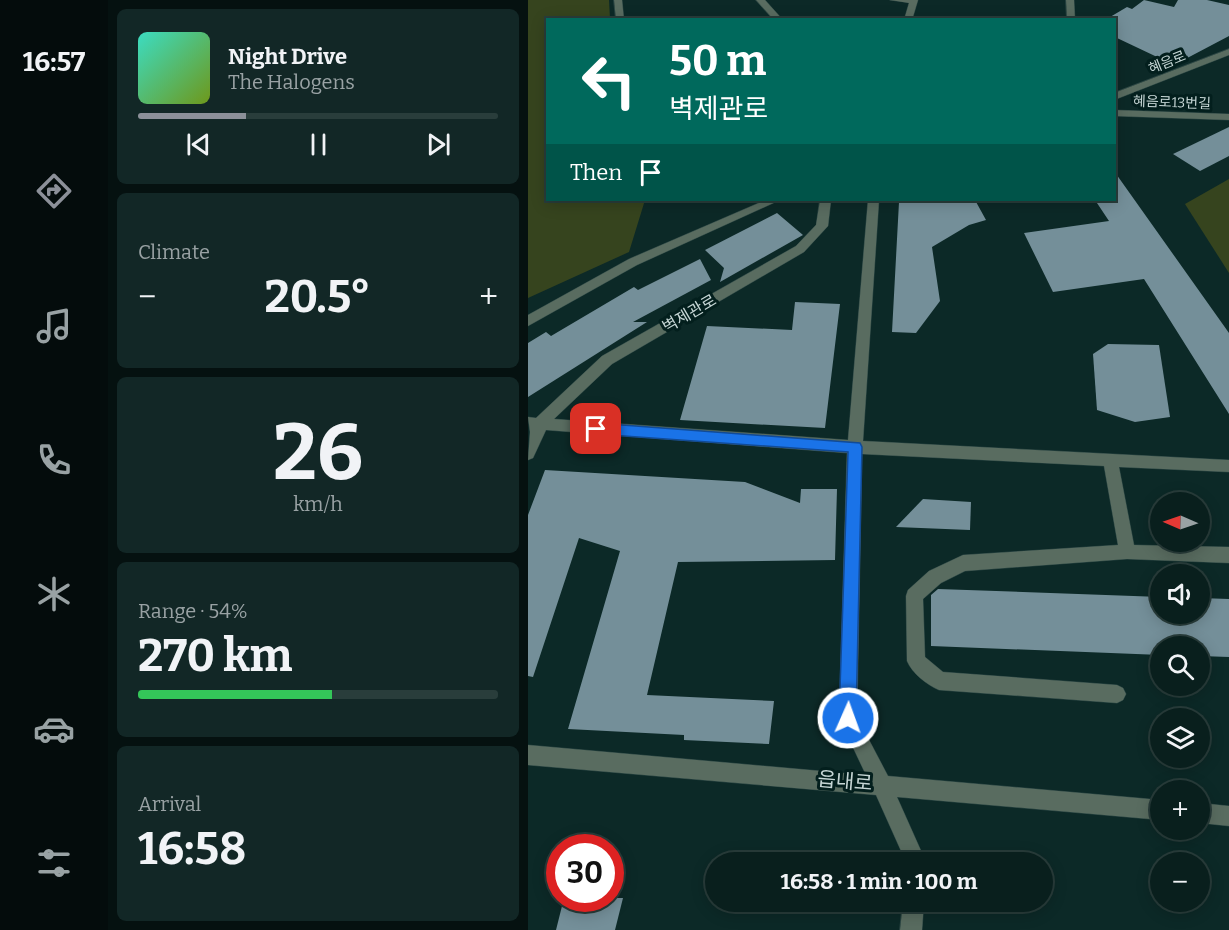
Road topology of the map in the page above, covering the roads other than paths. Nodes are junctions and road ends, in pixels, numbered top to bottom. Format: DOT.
graph roads {
  1 [pos="618,0"];
  2 [pos="894,0"];
  3 [pos="1070,0"];
  4 [pos="763,1"];
  5 [pos="914,1"];
  6 [pos="620,18"];
  7 [pos="777,18"];
  8 [pos="909,18"];
  9 [pos="1071,18"];
  10 [pos="1229,52"];
  11 [pos="1116,97"];
  12 [pos="1116,113"];
  13 [pos="1229,117"];
  14 [pos="772,201"];
  15 [pos="825,201"];
  16 [pos="874,201"];
  17 [pos="528,321"];
  18 [pos="534,423"];
  19 [pos="528,433"];
  20 [pos="855,447"];
  21 [pos="528,454"];
  22 [pos="1110,459"];
  23 [pos="1229,466"];
  24 [pos="1127,552"];
  25 [pos="1229,555"];
  26 [pos="1116,694"];
  27 [pos="528,755"];
  28 [pos="881,783"];
  29 [pos="1150,809"];
  30 [pos="1210,814"];
  31 [pos="1229,816"];
  32 [pos="912,852"];
  33 [pos="913,912"];
  34 [pos="911,930"];
  1 -- 6 [label="street"];
  2 -- 5 [label="street"];
  3 -- 9 [label="street"];
  4 -- 7 [label="street"];
  5 -- 8 [label="street"];
  10 -- 11 [label="street, 혜음로"];
  12 -- 13 [label="street, 혜음로13번길"];
  14 -- 17 [label="street"];
  15 -- 18 [label="street, 벽제관로"];
  16 -- 20 [label="street"];
  18 -- 19 [label="street, 벽제관로"];
  18 -- 20 [label="street"];
  18 -- 21 [label="street"];
  20 -- 22 [label="street"];
  20 -- 28 [label="street"];
  22 -- 23 [label="street"];
  22 -- 24 [label="street"];
  24 -- 25 [label="street"];
  24 -- 26 [label="street"];
  27 -- 28 [label="street, 읍내로"];
  28 -- 29 [label="street, 읍내로"];
  28 -- 32 [label="street"];
  30 -- 31 [label="street"];
  33 -- 34 [label="street"];
}
